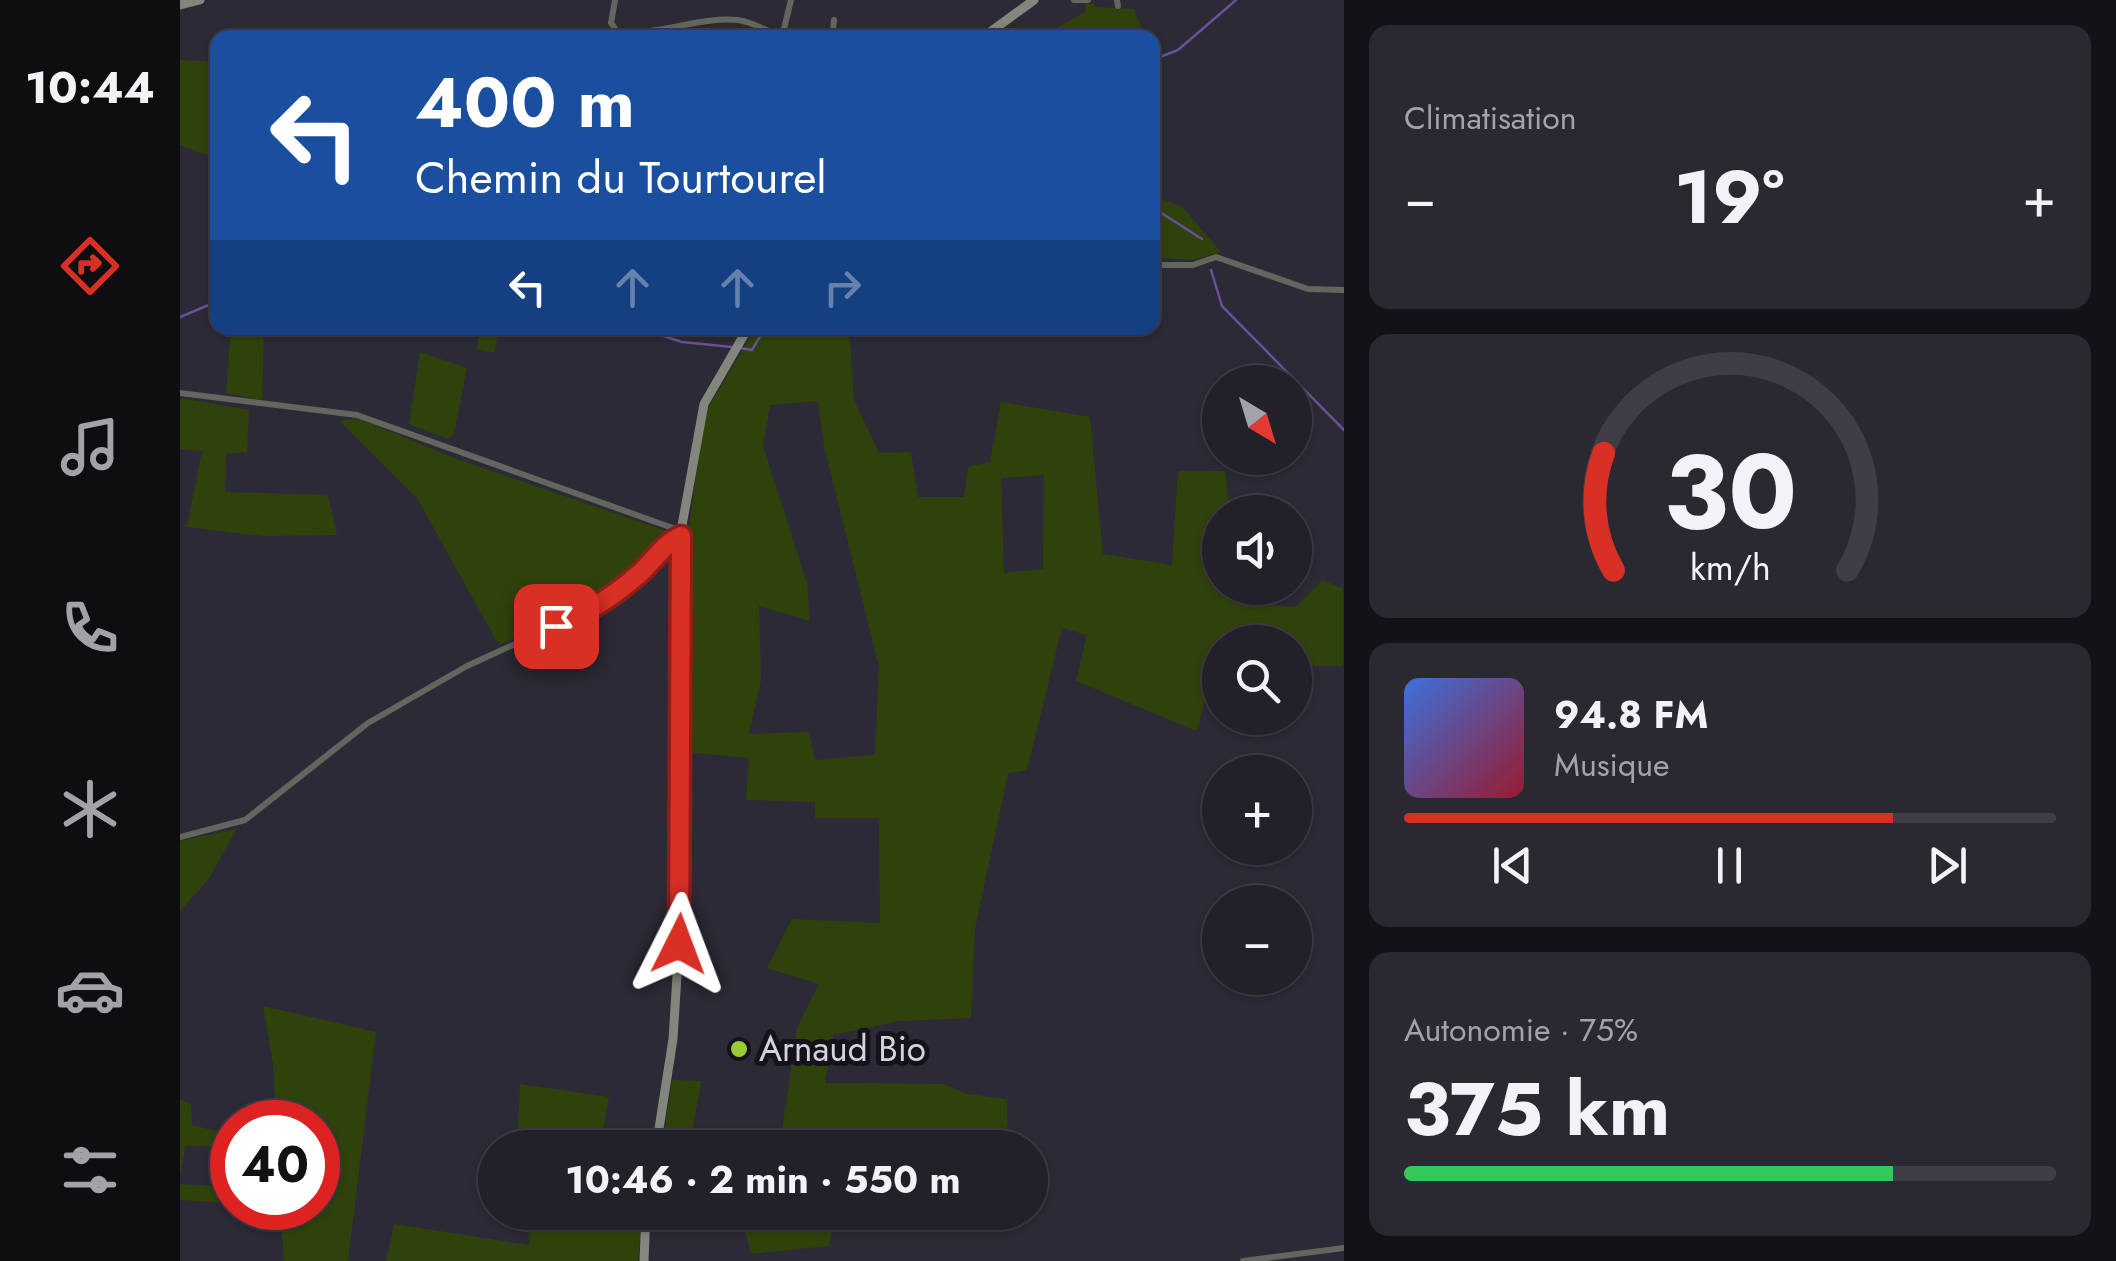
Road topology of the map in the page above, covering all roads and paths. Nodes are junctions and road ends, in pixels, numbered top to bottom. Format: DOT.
graph roads {
  1 [pos="200,0"];
  2 [pos="615,0"];
  3 [pos="791,0"];
  4 [pos="1074,0"];
  5 [pos="1029,1"];
  6 [pos="1087,1"];
  7 [pos="180,5"];
  8 [pos="1012,14"];
  9 [pos="834,20"];
  10 [pos="1018,25"];
  11 [pos="621,30"];
  12 [pos="675,30"];
  13 [pos="765,30"];
  14 [pos="784,30"];
  15 [pos="833,30"];
  16 [pos="992,30"];
  17 [pos="1160,266"];
  18 [pos="1344,290"];
  19 [pos="744,335"];
  20 [pos="180,393"];
  21 [pos="681,534"];
  22 [pos="180,837"];
  23 [pos="659,1130"];
  24 [pos="645,1230"];
  25 [pos="1344,1248"];
  26 [pos="644,1261"];
  27 [pos="1243,1261"];
  1 -- 7 [label="street"];
  2 -- 11 [label="street"];
  3 -- 14 [label="street"];
  4 -- 6 [label="street"];
  5 -- 8 [label="street"];
  8 -- 10 [label="street"];
  8 -- 16 [label="street"];
  9 -- 15 [label="street"];
  12 -- 13 [label="street"];
  17 -- 18 [label="street"];
  19 -- 21 [label="street"];
  20 -- 21 [label="street"];
  21 -- 22 [label="street"];
  21 -- 23 [label="street"];
  24 -- 26 [label="street"];
  25 -- 27 [label="street"];
}
